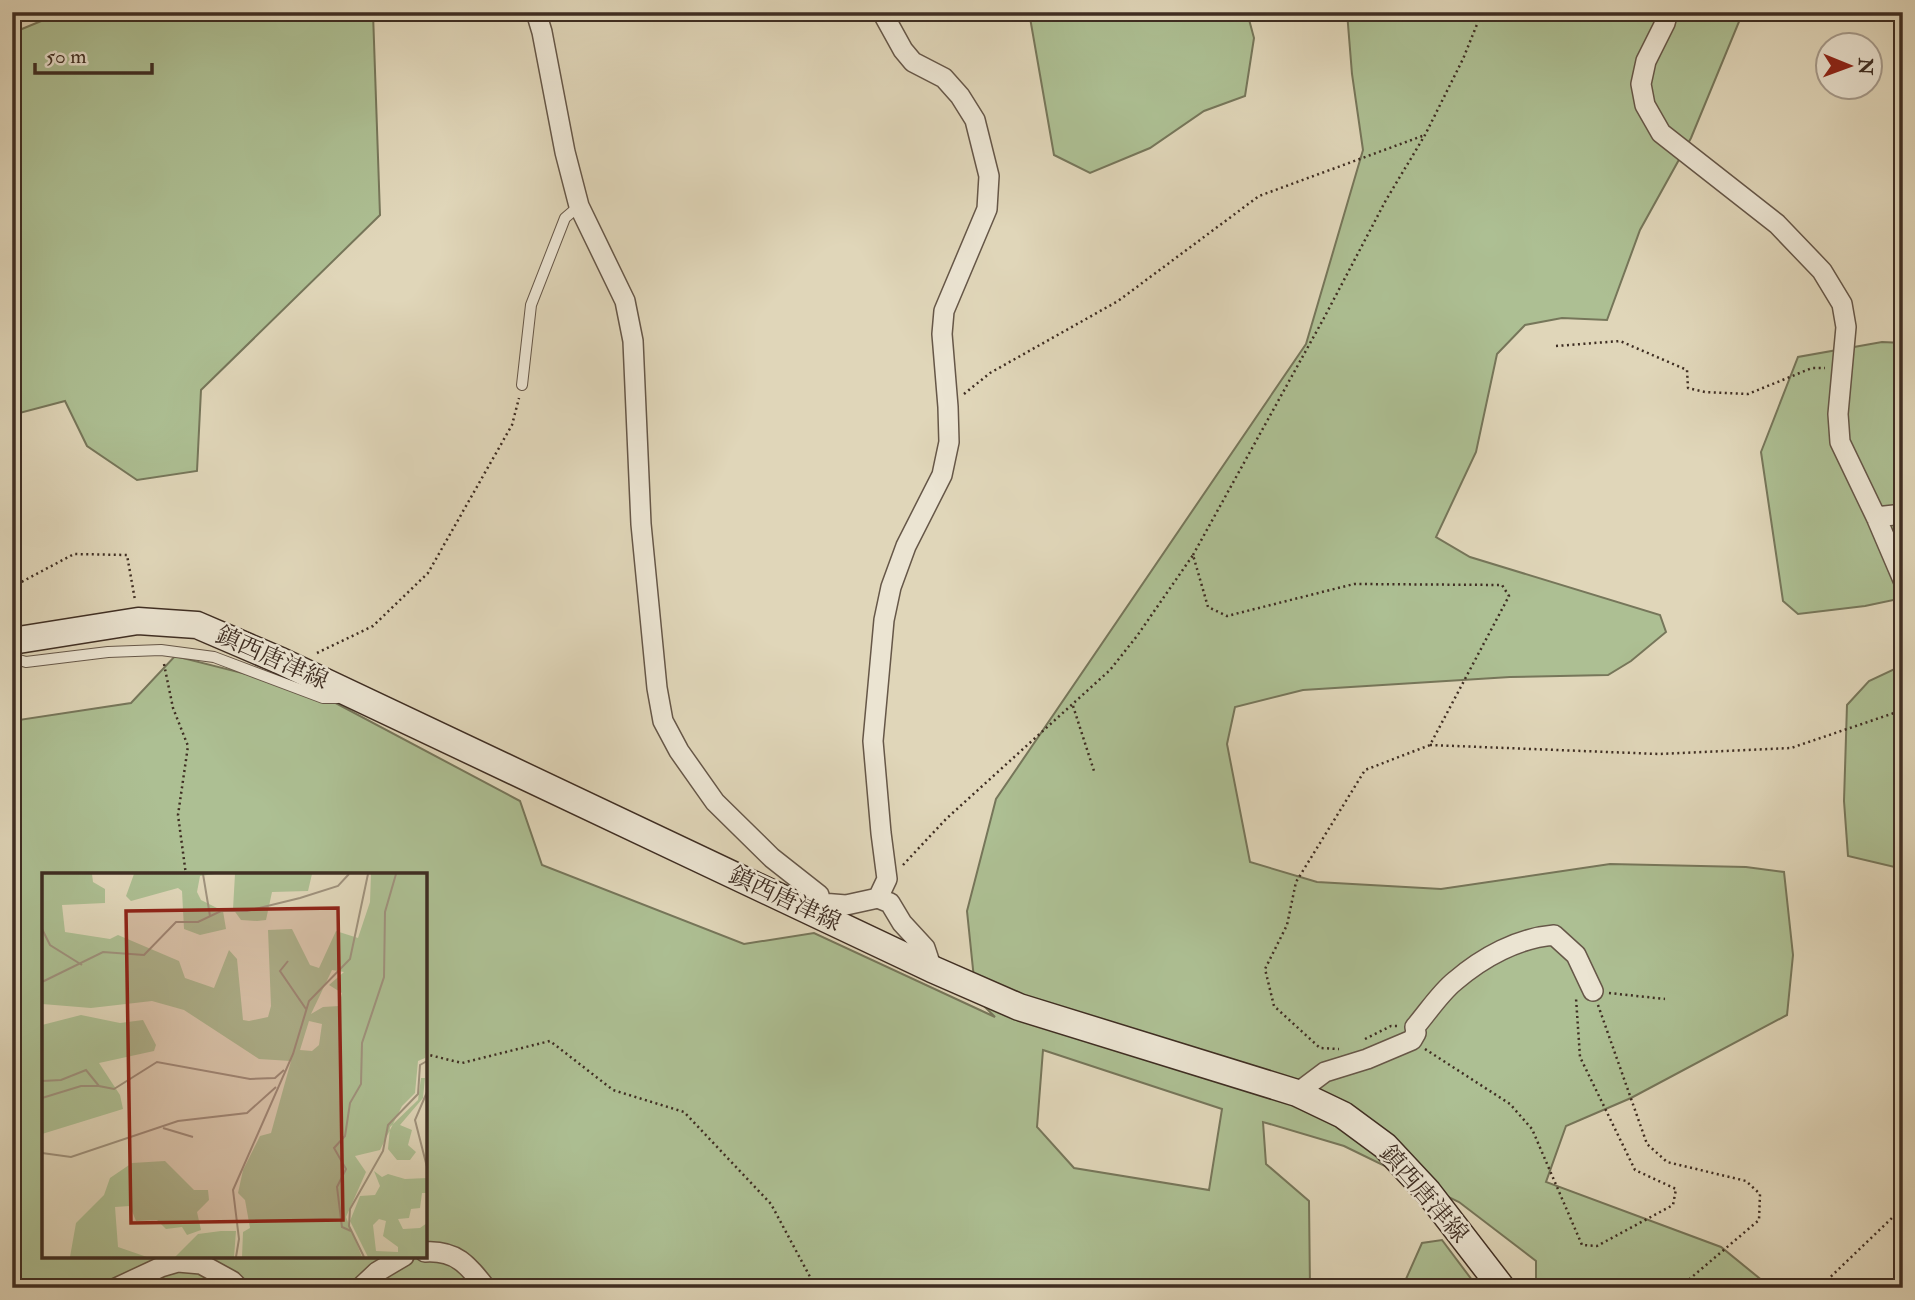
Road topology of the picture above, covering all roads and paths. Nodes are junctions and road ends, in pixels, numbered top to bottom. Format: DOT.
graph roads {
  1 [pos="536,12"];
  2 [pos="882,12"];
  3 [pos="1482,12"];
  4 [pos="1668,12"];
  5 [pos="1425,135"];
  6 [pos="579,206"];
  7 [pos="1556,346"];
  8 [pos="1843,369"];
  9 [pos="522,385"];
  10 [pos="948,407"];
  11 [pos="1903,514"];
  12 [pos="1876,517"];
  13 [pos="1193,555"];
  14 [pos="1903,580"];
  15 [pos="12,587"];
  16 [pos="138,621"];
  17 [pos="12,641"];
  18 [pos="161,650"];
  19 [pos="316,654"];
  20 [pos="12,658"];
  21 [pos="360,698"];
  22 [pos="1073,706"];
  23 [pos="1903,710"];
  24 [pos="1430,746"];
  25 [pos="1094,771"];
  26 [pos="186,873"];
  27 [pos="887,879"];
  28 [pos="878,898"];
  29 [pos="818,908"];
  30 [pos="932,969"];
  31 [pos="1585,994"];
  32 [pos="1665,999"];
  33 [pos="1413,1034"];
  34 [pos="1357,1043"];
  35 [pos="1346,1049"];
  36 [pos="427,1054"];
  37 [pos="1297,1093"];
  38 [pos="1894,1216"];
  39 [pos="427,1252"];
  40 [pos="401,1258"];
  41 [pos="116,1288"];
  42 [pos="239,1288"];
  43 [pos="360,1288"];
  44 [pos="486,1288"];
  45 [pos="816,1288"];
  46 [pos="1502,1288"];
  47 [pos="1679,1288"];
  48 [pos="1819,1288"];
  1 -- 6 [label="street"];
  2 -- 10 [label="street"];
  3 -- 5 [label="path"];
  4 -- 8 [label="street"];
  5 -- 10 [label="path"];
  5 -- 13 [label="path"];
  6 -- 9 [label="lane"];
  6 -- 29 [label="street"];
  7 -- 8 [label="path"];
  8 -- 12 [label="street"];
  9 -- 19 [label="path"];
  10 -- 27 [label="street"];
  11 -- 12 [label="street"];
  12 -- 14 [label="street"];
  13 -- 22 [label="path"];
  13 -- 24 [label="path"];
  15 -- 16 [label="path"];
  16 -- 17 [label="main road, 鎮西唐津線"];
  16 -- 21 [label="main road, 鎮西唐津線"];
  18 -- 20 [label="lane"];
  18 -- 21 [label="lane"];
  18 -- 26 [label="path"];
  21 -- 29 [label="main road, 鎮西唐津線"];
  22 -- 25 [label="path"];
  22 -- 27 [label="path"];
  23 -- 24 [label="path"];
  24 -- 35 [label="path"];
  27 -- 28 [label="street"];
  28 -- 29 [label="street"];
  28 -- 30 [label="street"];
  29 -- 30 [label="main road, 鎮西唐津線"];
  30 -- 37 [label="main road, 鎮西唐津線"];
  31 -- 32 [label="path"];
  31 -- 33 [label="street"];
  31 -- 33 [label="path"];
  31 -- 47 [label="path"];
  33 -- 34 [label="path"];
  33 -- 37 [label="street"];
  36 -- 45 [label="path"];
  37 -- 46 [label="main road, 鎮西唐津線"];
  38 -- 48 [label="path"];
  39 -- 44 [label="street"];
  40 -- 43 [label="street"];
  41 -- 42 [label="street"];
}
